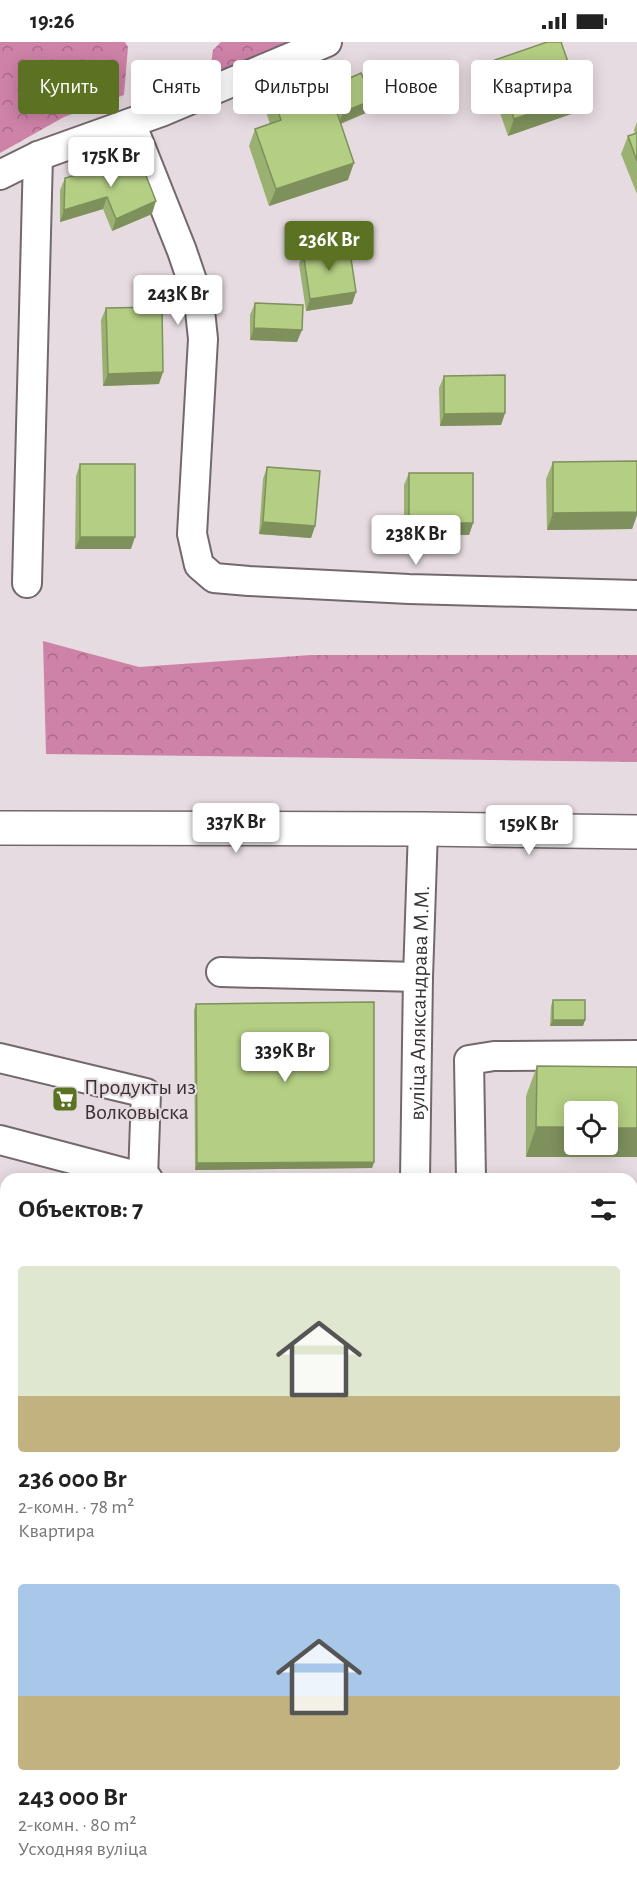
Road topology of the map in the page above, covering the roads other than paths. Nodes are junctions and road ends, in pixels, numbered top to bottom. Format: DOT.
graph roads {
  1 [pos="327,42"];
  2 [pos="131,123"];
  3 [pos="38,156"];
  4 [pos="0,175"];
  5 [pos="27,583"];
  6 [pos="637,594"];
  7 [pos="0,828"];
  8 [pos="423,829"];
  9 [pos="637,832"];
  10 [pos="221,972"];
  11 [pos="418,977"];
  12 [pos="637,1055"];
  13 [pos="0,1058"];
  14 [pos="0,1140"];
  15 [pos="127,1173"];
  16 [pos="146,1173"];
  17 [pos="415,1173"];
  18 [pos="471,1173"];
  1 -- 2 [label="street"];
  2 -- 3 [label="street"];
  2 -- 6 [label="street"];
  3 -- 4 [label="street"];
  3 -- 5 [label="street"];
  7 -- 8 [label="main road"];
  8 -- 9 [label="main road"];
  8 -- 11 [label="street, вуліца Аляксандрава М.М."];
  10 -- 11 [label="street"];
  11 -- 17 [label="street, вуліца Аляксандрава М.М."];
  12 -- 18 [label="street"];
  13 -- 16 [label="street"];
  14 -- 15 [label="street"];
}
